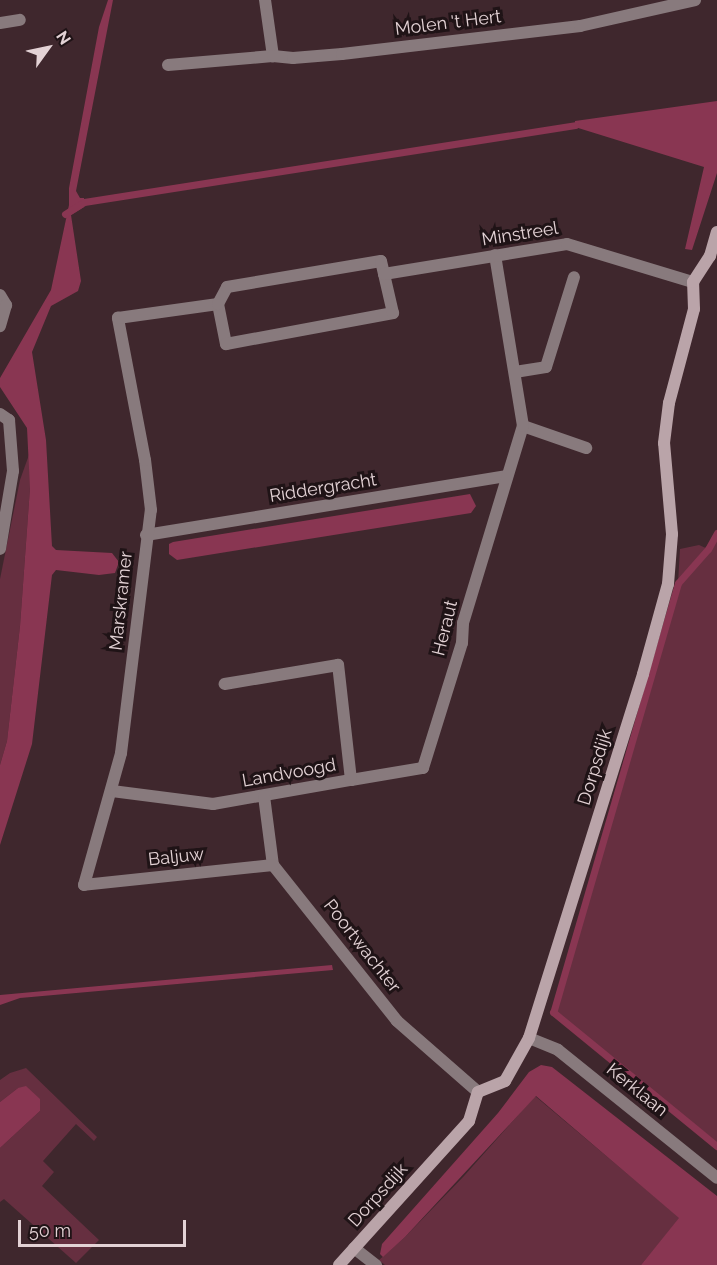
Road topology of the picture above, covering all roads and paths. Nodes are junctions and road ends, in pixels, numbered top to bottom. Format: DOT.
graph roads {
  1 [pos="265,0"];
  2 [pos="695,0"];
  3 [pos="20,20"];
  4 [pos="0,23"];
  5 [pos="273,56"];
  6 [pos="168,65"];
  7 [pos="717,232"];
  8 [pos="495,255"];
  9 [pos="384,274"];
  10 [pos="574,277"];
  11 [pos="693,282"];
  12 [pos="3,300"];
  13 [pos="218,304"];
  14 [pos="0,326"];
  15 [pos="515,372"];
  16 [pos="0,414"];
  17 [pos="523,426"];
  18 [pos="586,448"];
  19 [pos="507,476"];
  20 [pos="146,535"];
  21 [pos="0,549"];
  22 [pos="225,684"];
  23 [pos="351,780"];
  24 [pos="112,791"];
  25 [pos="264,796"];
  26 [pos="273,865"];
  27 [pos="84,885"];
  28 [pos="529,1038"];
  29 [pos="478,1092"];
  30 [pos="717,1178"];
  31 [pos="354,1248"];
  32 [pos="339,1265"];
  33 [pos="376,1265"];
  1 -- 5 [label="street"];
  2 -- 5 [label="street, Molen 't Hert"];
  3 -- 4 [label="street"];
  5 -- 6 [label="street, Molen 't Hert"];
  7 -- 11 [label="street"];
  8 -- 9 [label="street, Minstreel"];
  8 -- 11 [label="street, Minstreel"];
  8 -- 15 [label="street, Heraut"];
  9 -- 13 [label="street"];
  9 -- 13 [label="street"];
  10 -- 15 [label="street"];
  11 -- 28 [label="street, Dorpsdijk"];
  12 -- 14 [label="street"];
  13 -- 20 [label="street, Marskramer"];
  15 -- 17 [label="street, Heraut"];
  16 -- 21 [label="street"];
  17 -- 18 [label="street"];
  17 -- 19 [label="street, Heraut"];
  19 -- 20 [label="street, Riddergracht"];
  19 -- 23 [label="street, Heraut"];
  20 -- 24 [label="street, Marskramer"];
  22 -- 23 [label="street, Landvoogd"];
  23 -- 25 [label="street, Landvoogd"];
  24 -- 25 [label="street, Landvoogd"];
  24 -- 27 [label="street, Marskramer"];
  25 -- 26 [label="street"];
  26 -- 27 [label="street, Baljuw"];
  26 -- 29 [label="street, Poortwachter"];
  28 -- 29 [label="street, Dorpsdijk"];
  28 -- 30 [label="street, Kerklaan"];
  29 -- 31 [label="street, Dorpsdijk"];
  31 -- 32 [label="street, Dorpsdijk"];
  31 -- 33 [label="street, Dorpsdijk"];
}
